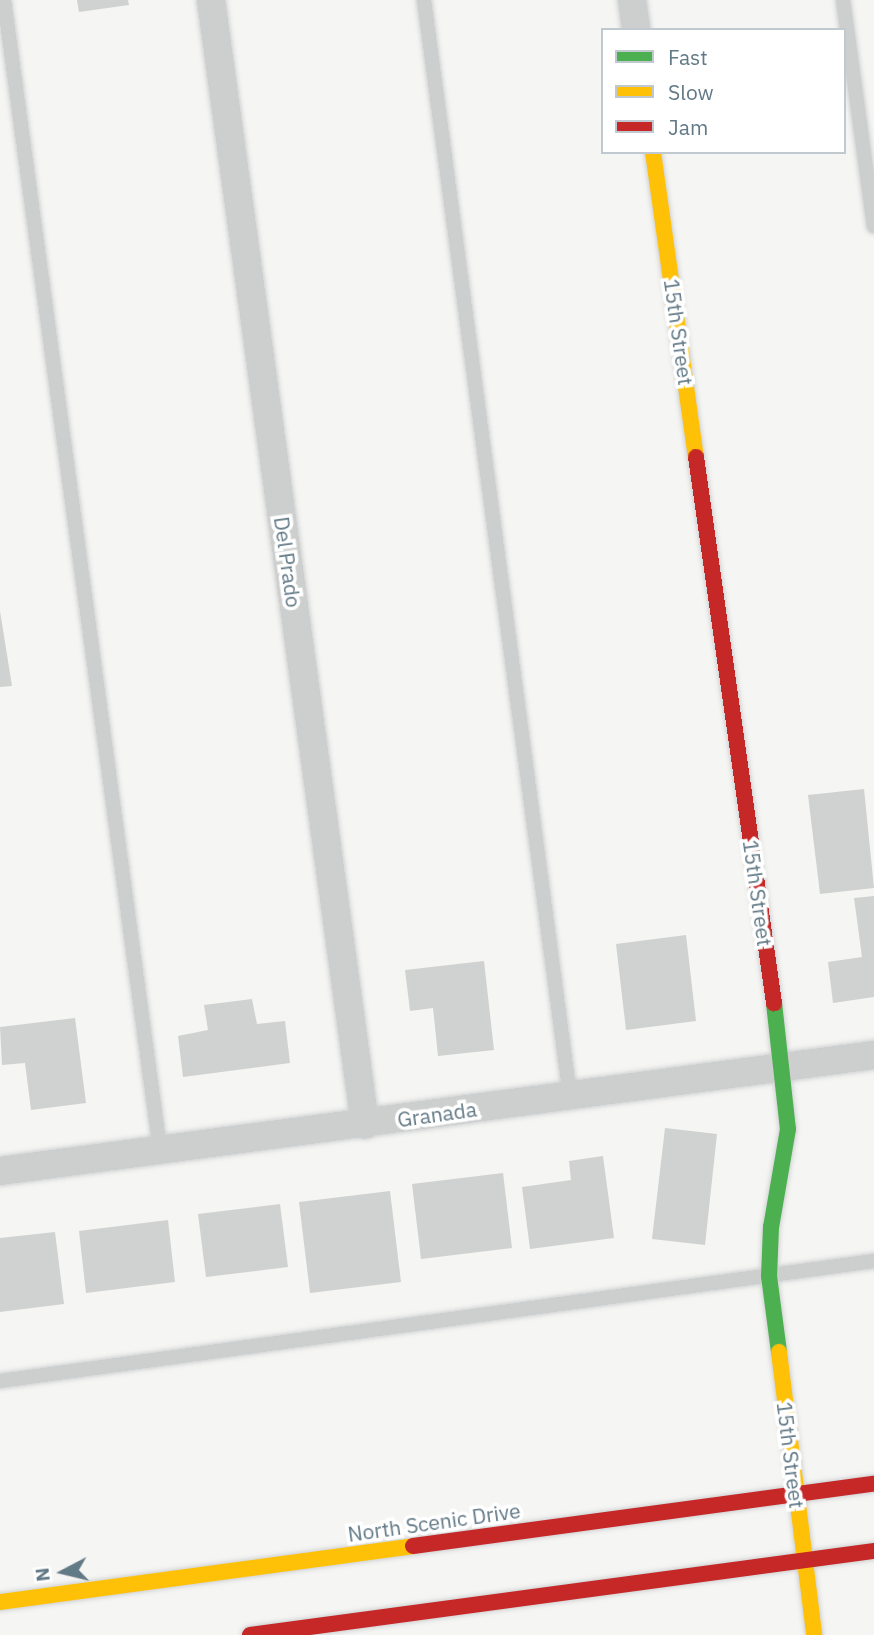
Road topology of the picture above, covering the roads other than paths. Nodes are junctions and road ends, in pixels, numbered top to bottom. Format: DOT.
graph roads {
  1 [pos="4,0"];
  2 [pos="211,0"];
  3 [pos="424,0"];
  4 [pos="632,0"];
  5 [pos="843,0"];
  6 [pos="636,28"];
  7 [pos="653,154"];
  8 [pos="874,226"];
  9 [pos="874,1055"];
  10 [pos="783,1068"];
  11 [pos="570,1096"];
  12 [pos="365,1124"];
  13 [pos="160,1150"];
  14 [pos="0,1171"];
  15 [pos="874,1261"];
  16 [pos="769,1276"];
  17 [pos="0,1381"];
  18 [pos="874,1483"];
  19 [pos="796,1495"];
  20 [pos="874,1551"];
  21 [pos="804,1560"];
  22 [pos="0,1602"];
  23 [pos="250,1635"];
  24 [pos="814,1635"];
  1 -- 13 [label="lane"];
  2 -- 12 [label="street, Del Prado"];
  3 -- 11 [label="lane"];
  4 -- 6 [label="street"];
  5 -- 8 [label="lane"];
  7 -- 10 [label="main road, 15th Street"];
  9 -- 10 [label="street, Granada"];
  10 -- 11 [label="street, Granada"];
  10 -- 16 [label="main road, 15th Street"];
  11 -- 12 [label="street, Granada"];
  12 -- 13 [label="street, Granada"];
  13 -- 14 [label="street, Granada"];
  15 -- 16 [label="lane"];
  16 -- 17 [label="lane"];
  16 -- 19 [label="main road, 15th Street"];
  18 -- 19 [label="main road, North Scenic Drive"];
  19 -- 21 [label="main road, 15th Street"];
  19 -- 22 [label="main road, North Scenic Drive"];
  20 -- 21 [label="main road"];
  21 -- 23 [label="main road"];
  21 -- 24 [label="main road, 15th Street"];
}
